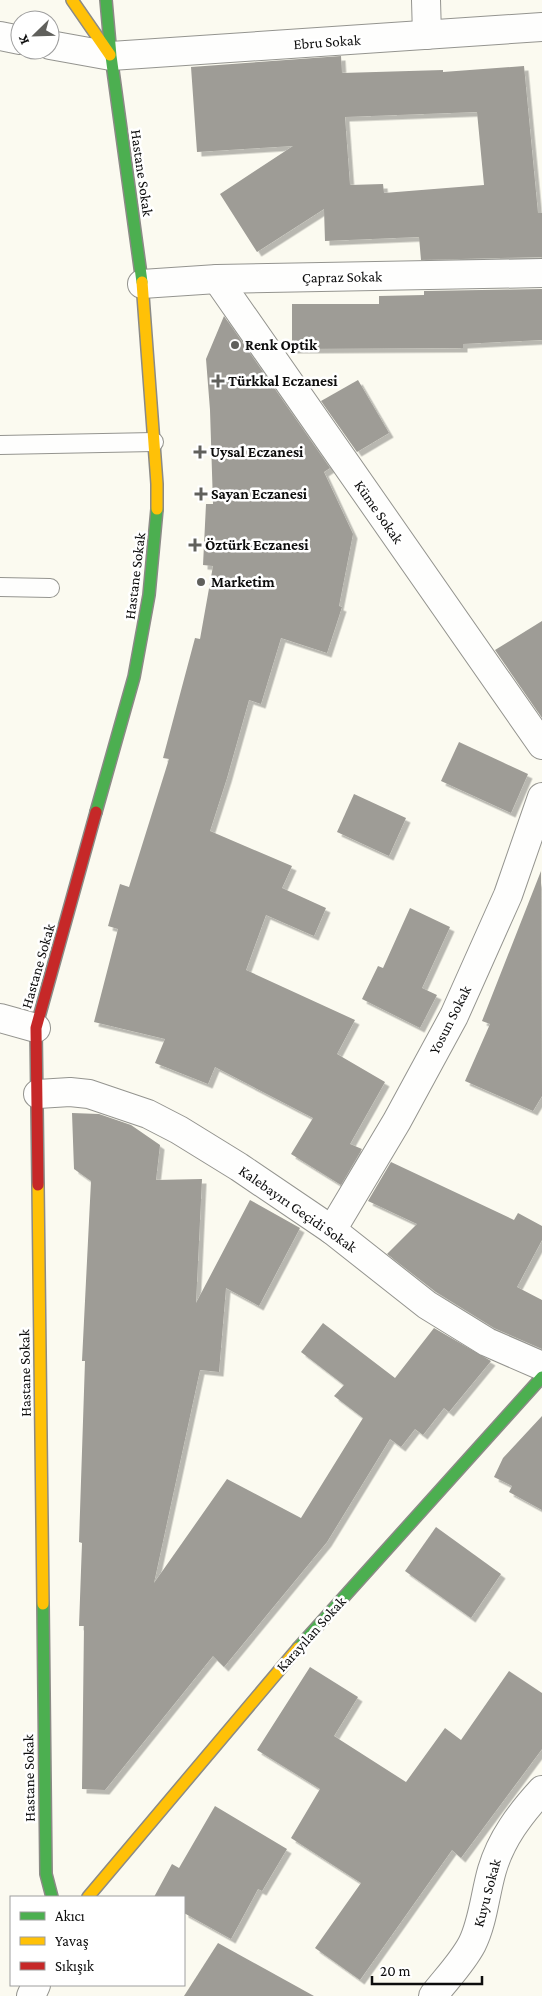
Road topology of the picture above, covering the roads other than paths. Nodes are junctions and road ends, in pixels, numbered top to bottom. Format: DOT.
graph roads {
  1 [pos="72,0"];
  2 [pos="106,0"];
  3 [pos="426,0"];
  4 [pos="542,27"];
  5 [pos="427,35"];
  6 [pos="60,47"];
  7 [pos="111,56"];
  8 [pos="542,274"];
  9 [pos="217,279"];
  10 [pos="142,284"];
  11 [pos="154,442"];
  12 [pos="0,445"];
  13 [pos="0,587"];
  14 [pos="50,588"];
  15 [pos="542,745"];
  16 [pos="542,797"];
  17 [pos="0,1018"];
  18 [pos="36,1028"];
  19 [pos="38,1094"];
  20 [pos="332,1230"];
  21 [pos="542,1366"];
  22 [pos="542,1376"];
  23 [pos="542,1790"];
  24 [pos="52,1896"];
  25 [pos="89,1896"];
  26 [pos="433,1996"];
  1 -- 7 [label="street"];
  2 -- 7 [label="street, Hastane Sokak"];
  3 -- 5 [label="street"];
  4 -- 5 [label="street, Ebru Sokak"];
  5 -- 7 [label="street, Ebru Sokak"];
  6 -- 7 [label="street, Ebru Sokak"];
  7 -- 10 [label="street, Hastane Sokak"];
  8 -- 9 [label="street, Çapraz Sokak"];
  9 -- 10 [label="street, Çapraz Sokak"];
  9 -- 15 [label="street, Küme Sokak"];
  10 -- 11 [label="street, Hastane Sokak"];
  11 -- 12 [label="lane"];
  11 -- 18 [label="street, Hastane Sokak"];
  13 -- 14 [label="lane"];
  16 -- 20 [label="street, Yosun Sokak"];
  17 -- 18 [label="street"];
  18 -- 19 [label="street, Hastane Sokak"];
  19 -- 20 [label="street, Kalebayırı Geçidi Sokak"];
  19 -- 24 [label="street, Hastane Sokak"];
  20 -- 21 [label="street, Kalebayırı Geçidi Sokak"];
  22 -- 25 [label="street, Karayılan Sokak"];
  23 -- 26 [label="street, Kuyu Sokak"];
}
